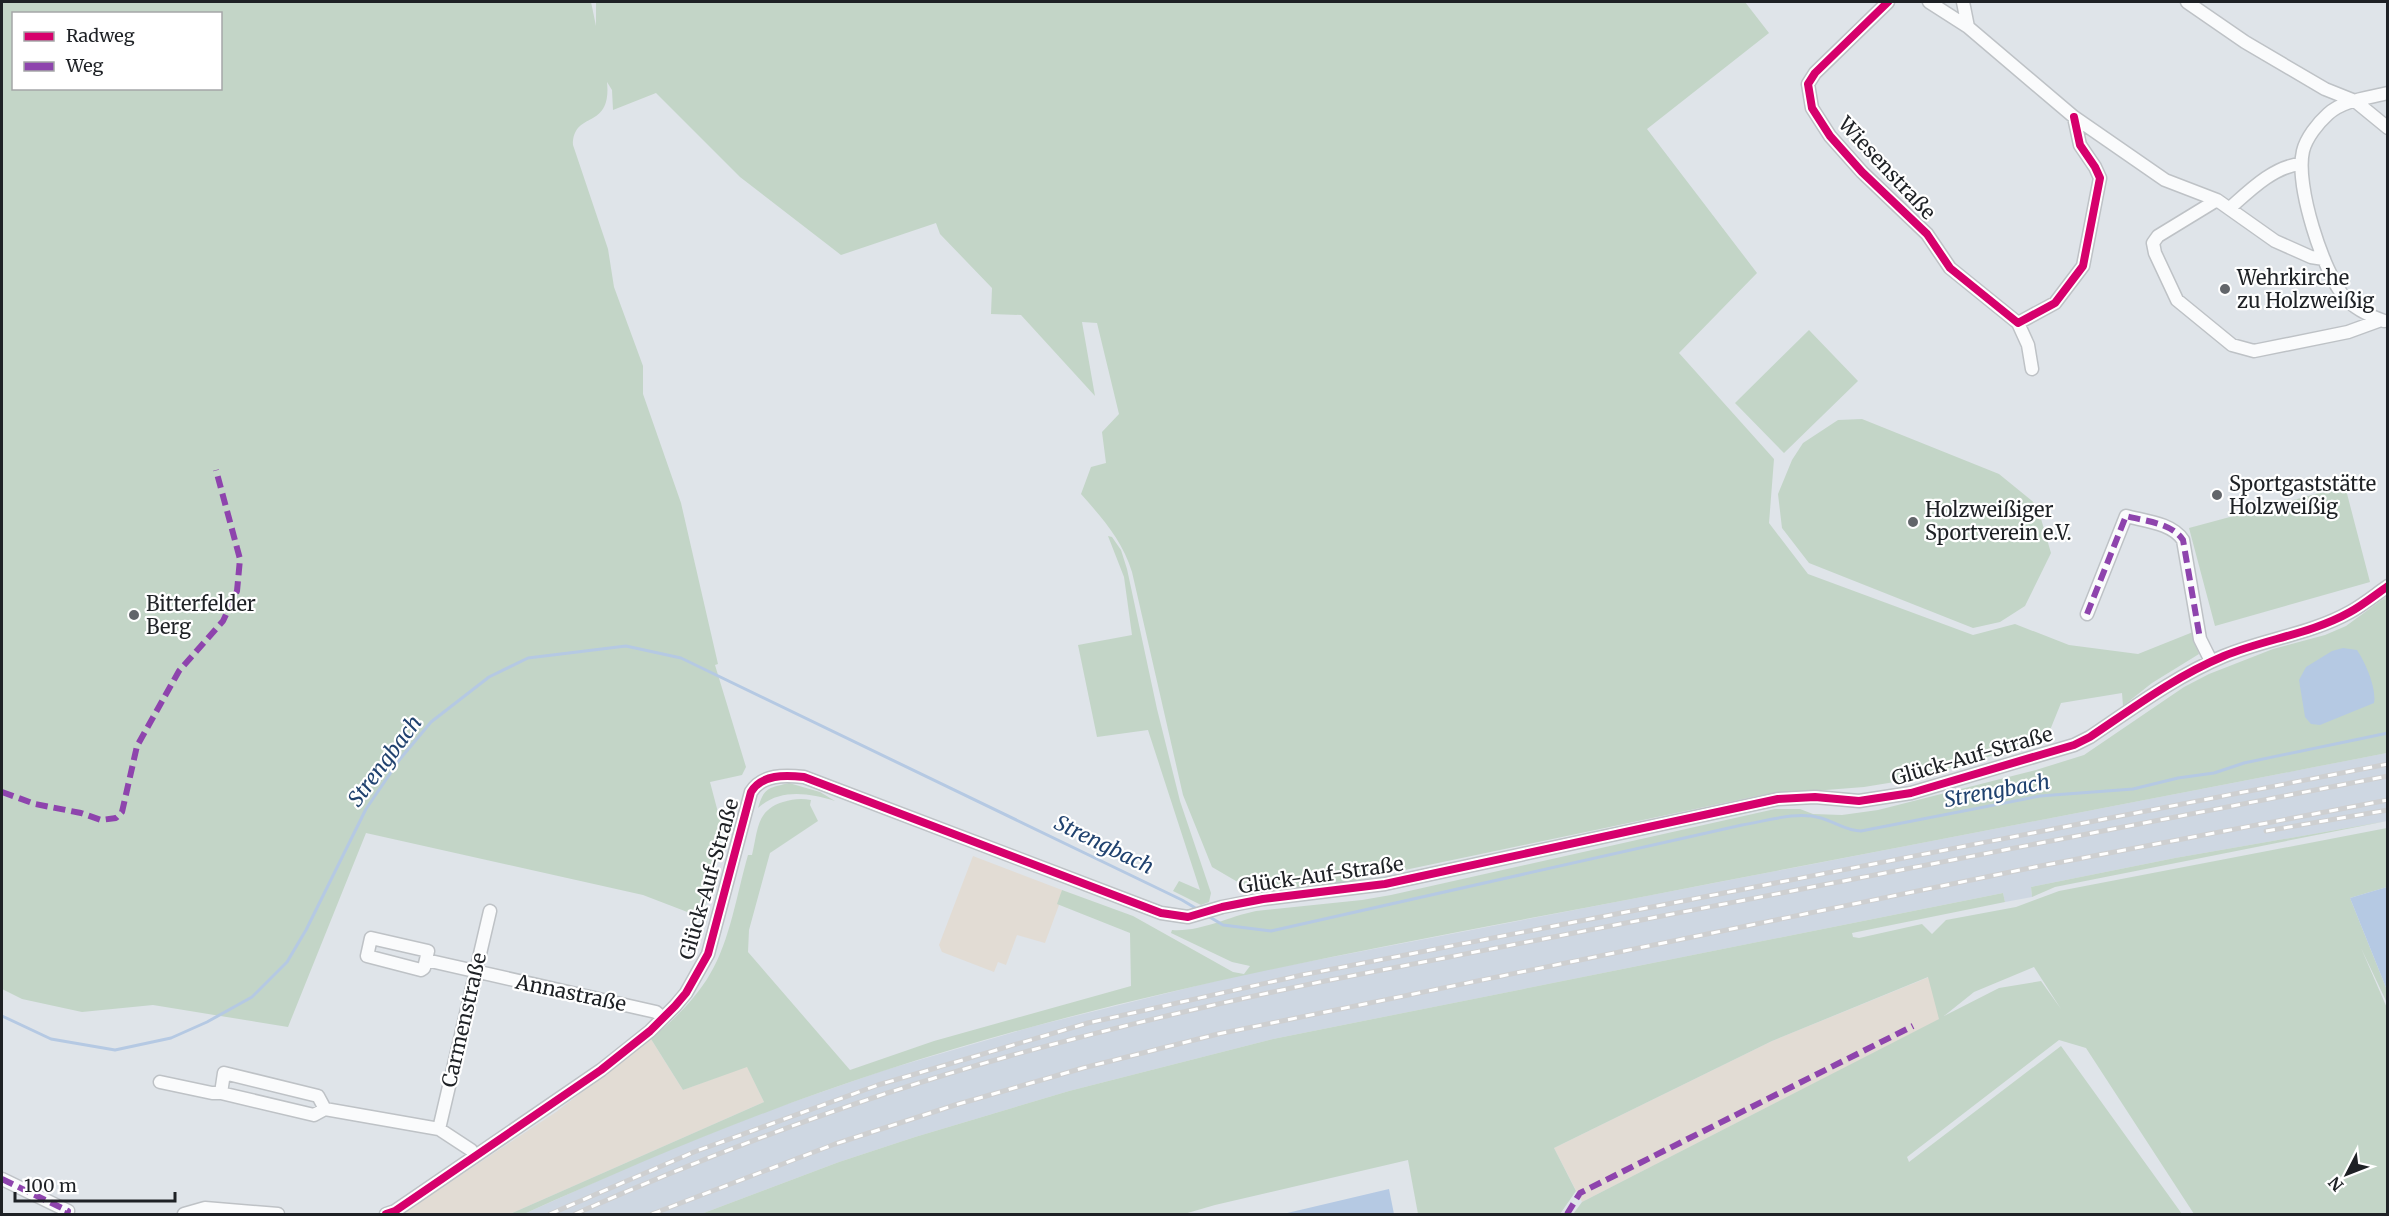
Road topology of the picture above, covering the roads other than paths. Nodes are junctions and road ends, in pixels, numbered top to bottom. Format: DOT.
graph roads {
  1 [pos="1888,2"];
  2 [pos="1929,2"];
  3 [pos="1963,2"];
  4 [pos="2187,2"];
  5 [pos="1968,27"];
  6 [pos="2388,93"];
  7 [pos="2355,101"];
  8 [pos="2074,117"];
  9 [pos="2388,128"];
  10 [pos="2301,164"];
  11 [pos="2217,200"];
  12 [pos="2230,208"];
  13 [pos="2324,259"];
  14 [pos="2384,322"];
  15 [pos="2018,323"];
  16 [pos="2032,369"];
  17 [pos="2388,586"];
  18 [pos="2087,614"];
  19 [pos="2211,661"];
  20 [pos="490,911"];
  21 [pos="426,960"];
  22 [pos="476,972"];
  23 [pos="663,1018"];
  24 [pos="160,1082"];
  25 [pos="221,1093"];
  26 [pos="325,1109"];
  27 [pos="439,1129"];
  28 [pos="475,1156"];
  29 [pos="2,1179"];
  30 [pos="67,1215"];
  31 [pos="184,1215"];
  32 [pos="278,1215"];
  33 [pos="386,1215"];
  1 -- 15 [label="street, Wiesenstraße"];
  2 -- 5 [label="street"];
  3 -- 5 [label="street"];
  4 -- 7 [label="street"];
  5 -- 8 [label="street"];
  6 -- 7 [label="street"];
  7 -- 9 [label="street"];
  7 -- 10 [label="street"];
  8 -- 11 [label="street"];
  8 -- 15 [label="street"];
  10 -- 12 [label="street"];
  10 -- 13 [label="street"];
  11 -- 12 [label="street"];
  11 -- 14 [label="street"];
  12 -- 13 [label="street"];
  13 -- 14 [label="street"];
  15 -- 16 [label="street, Wiesenstraße"];
  17 -- 19 [label="street, Glück-Auf-Straße"];
  18 -- 19 [label="street"];
  19 -- 23 [label="street, Glück-Auf-Straße"];
  20 -- 22 [label="street, Carmenstraße"];
  21 -- 21 [label="street"];
  21 -- 22 [label="street, Annastraße"];
  22 -- 23 [label="street, Annastraße"];
  22 -- 27 [label="street, Carmenstraße"];
  23 -- 28 [label="street, Glück-Auf-Straße"];
  24 -- 25 [label="street"];
  25 -- 26 [label="street"];
  25 -- 26 [label="street"];
  26 -- 27 [label="street"];
  27 -- 28 [label="street"];
  28 -- 33 [label="street, Glück-Auf-Straße"];
  29 -- 30 [label="street"];
  31 -- 32 [label="street"];
}
